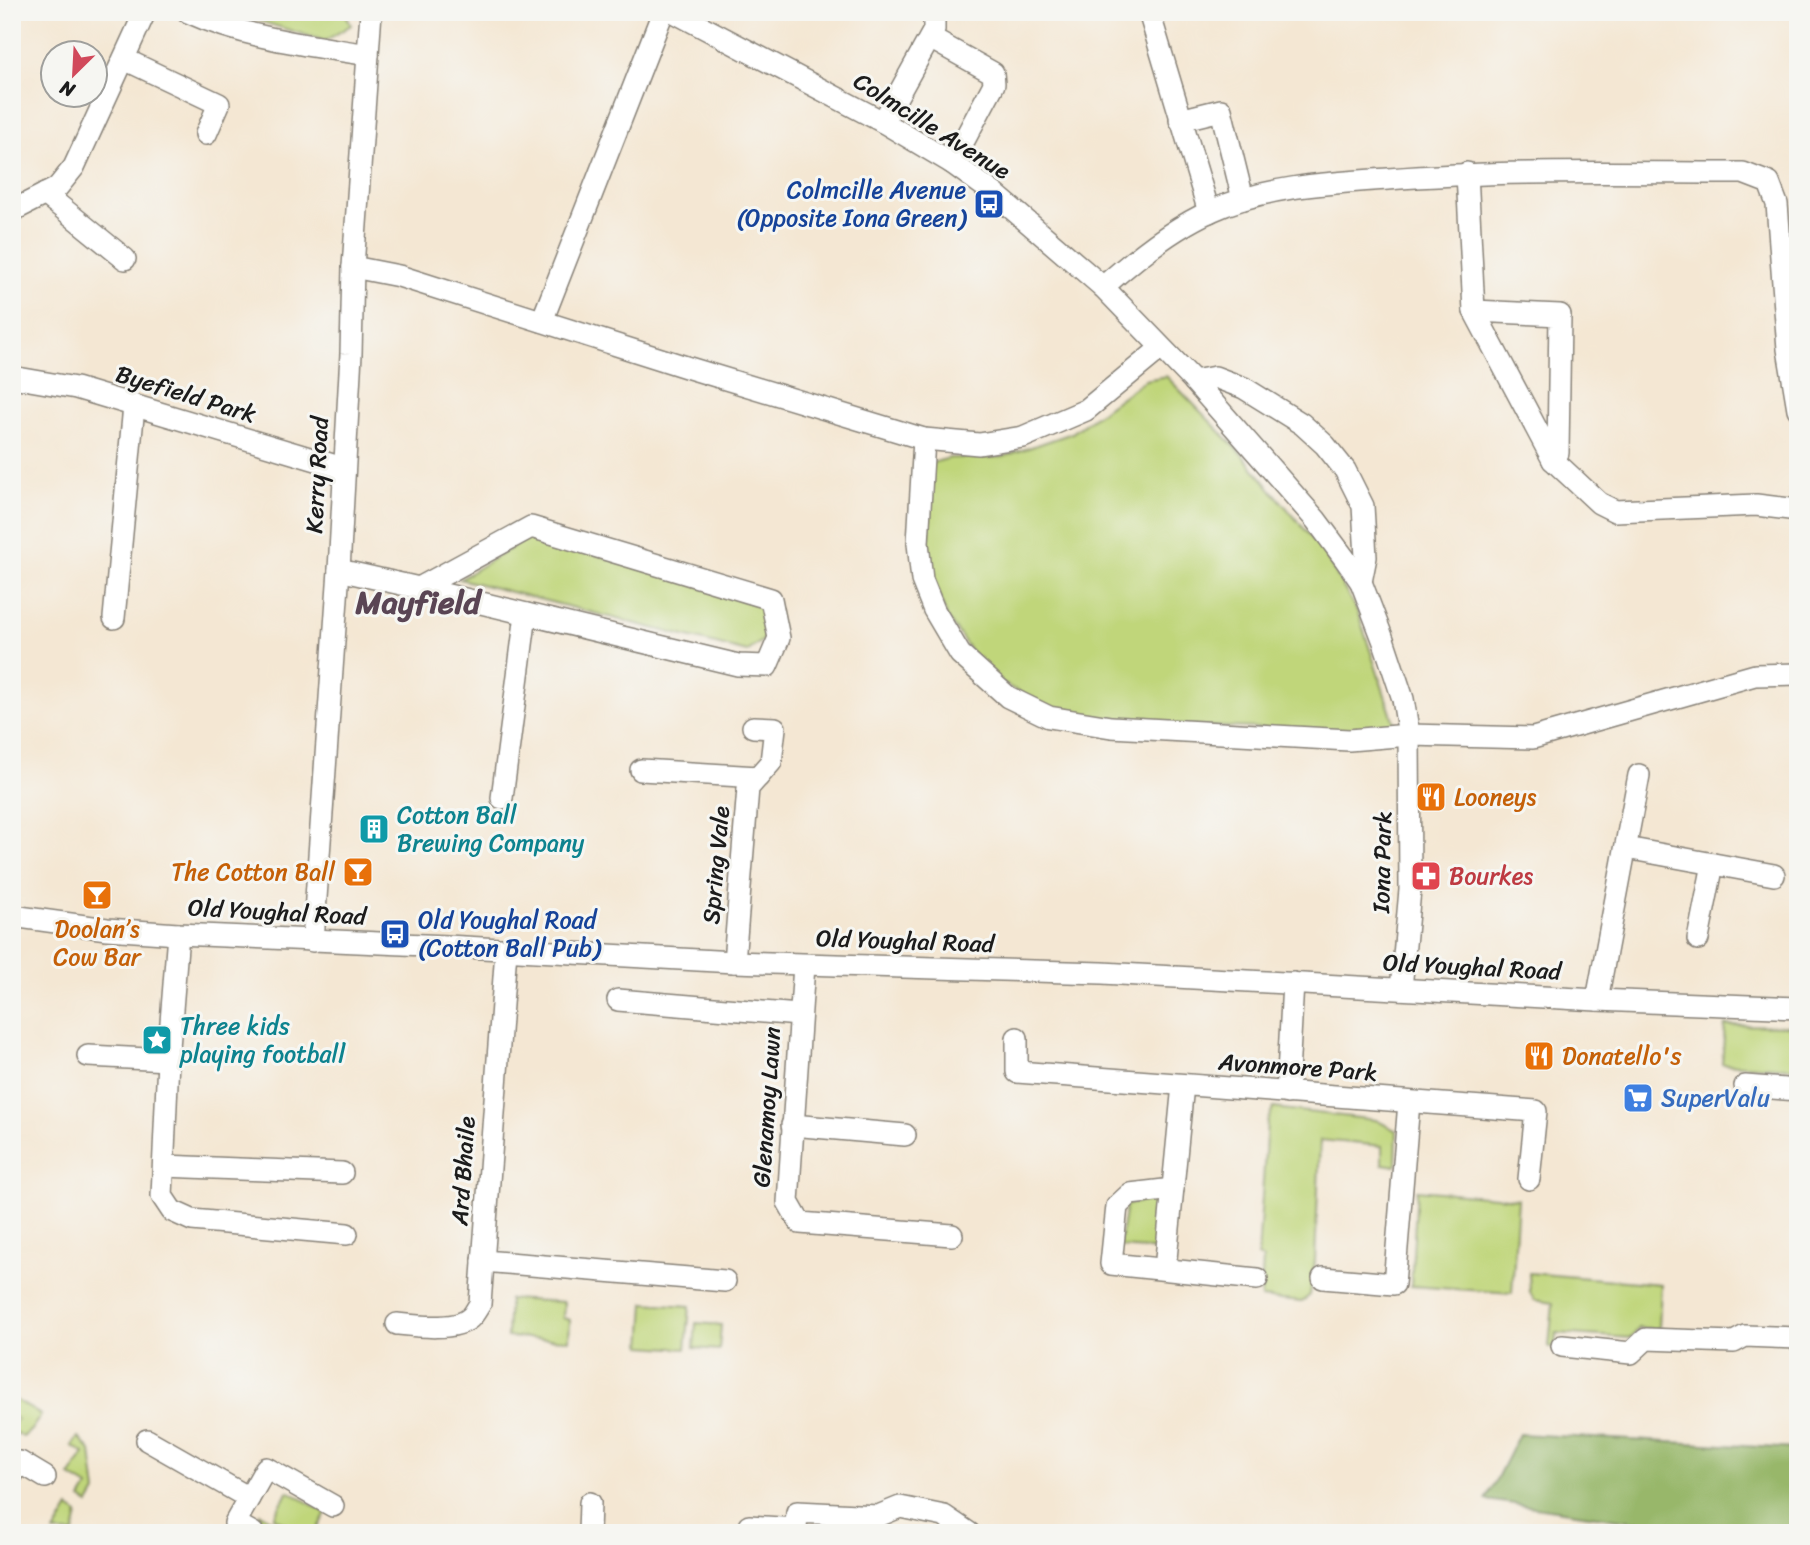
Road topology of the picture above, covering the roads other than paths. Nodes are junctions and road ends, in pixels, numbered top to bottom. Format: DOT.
graph roads {
  1 [pos="145,12"];
  2 [pos="188,12"];
  3 [pos="370,12"];
  4 [pos="663,12"];
  5 [pos="674,12"];
  6 [pos="934,12"];
  7 [pos="1149,12"];
  8 [pos="930,38"];
  9 [pos="368,55"];
  10 [pos="124,59"];
  11 [pos="1180,120"];
  12 [pos="883,122"];
  13 [pos="206,134"];
  14 [pos="952,163"];
  15 [pos="1467,173"];
  16 [pos="46,194"];
  17 [pos="1243,199"];
  18 [pos="12,211"];
  19 [pos="1209,212"];
  20 [pos="125,259"];
  21 [pos="353,267"];
  22 [pos="1103,287"];
  23 [pos="1474,311"];
  24 [pos="542,321"];
  25 [pos="1161,348"];
  26 [pos="12,377"];
  27 [pos="1194,381"];
  28 [pos="134,406"];
  29 [pos="1798,409"];
  30 [pos="924,439"];
  31 [pos="1553,460"];
  32 [pos="343,468"];
  33 [pos="1798,510"];
  34 [pos="339,570"];
  35 [pos="1361,582"];
  36 [pos="419,587"];
  37 [pos="526,614"];
  38 [pos="114,618"];
  39 [pos="1798,674"];
  40 [pos="753,727"];
  41 [pos="1409,735"];
  42 [pos="641,770"];
  43 [pos="1639,775"];
  44 [pos="758,777"];
  45 [pos="502,798"];
  46 [pos="1626,848"];
  47 [pos="1713,864"];
  48 [pos="1773,875"];
  49 [pos="12,916"];
  50 [pos="178,934"];
  51 [pos="1698,939"];
  52 [pos="313,941"];
  53 [pos="506,950"];
  54 [pos="734,962"];
  55 [pos="804,965"];
  56 [pos="1293,983"];
  57 [pos="1401,989"];
  58 [pos="618,1000"];
  59 [pos="1597,1000"];
  60 [pos="1798,1008"];
  61 [pos="799,1015"];
  62 [pos="1017,1038"];
  63 [pos="88,1056"];
  64 [pos="168,1060"];
  65 [pos="1183,1086"];
  66 [pos="1745,1086"];
  67 [pos="1798,1090"];
  68 [pos="1287,1093"];
  69 [pos="1409,1102"];
  70 [pos="792,1125"];
  71 [pos="905,1135"];
  72 [pos="164,1166"];
  73 [pos="342,1173"];
  74 [pos="1529,1180"];
  75 [pos="1173,1189"];
  76 [pos="347,1234"];
  77 [pos="952,1235"];
  78 [pos="483,1261"];
  79 [pos="1165,1269"];
  80 [pos="1323,1278"];
  81 [pos="1257,1279"];
  82 [pos="725,1281"];
  83 [pos="397,1324"];
  84 [pos="1798,1338"];
  85 [pos="1562,1346"];
  86 [pos="147,1440"];
  87 [pos="12,1475"];
  88 [pos="45,1477"];
  89 [pos="249,1498"];
  90 [pos="590,1503"];
  91 [pos="333,1506"];
  92 [pos="749,1526"];
  93 [pos="253,1533"];
  94 [pos="589,1533"];
  95 [pos="969,1533"];
  1 -- 10 [label="street"];
  2 -- 9 [label="street"];
  3 -- 9 [label="street, Kerry Road"];
  4 -- 24 [label="street"];
  5 -- 12 [label="street, Colmcille Avenue"];
  6 -- 8 [label="street"];
  7 -- 11 [label="street"];
  8 -- 12 [label="street"];
  8 -- 14 [label="street"];
  9 -- 21 [label="street, Kerry Road"];
  10 -- 13 [label="street"];
  10 -- 16 [label="street"];
  11 -- 17 [label="street"];
  11 -- 19 [label="street"];
  12 -- 14 [label="street, Colmcille Avenue"];
  14 -- 22 [label="street, Colmcille Avenue"];
  15 -- 17 [label="street"];
  15 -- 23 [label="street"];
  15 -- 29 [label="street"];
  16 -- 18 [label="street"];
  16 -- 20 [label="street"];
  17 -- 19 [label="street"];
  19 -- 22 [label="street"];
  21 -- 24 [label="street"];
  21 -- 32 [label="street, Kerry Road"];
  22 -- 25 [label="street, Colmcille Avenue"];
  23 -- 31 [label="street"];
  23 -- 31 [label="street"];
  24 -- 30 [label="street"];
  25 -- 27 [label="street, Colmcille Avenue"];
  25 -- 30 [label="street"];
  26 -- 28 [label="street, Byefield Park"];
  27 -- 35 [label="street, Colmcille Avenue"];
  27 -- 35 [label="street, Colmcille Avenue"];
  28 -- 32 [label="street, Byefield Park"];
  28 -- 38 [label="street"];
  30 -- 41 [label="street"];
  31 -- 33 [label="street"];
  32 -- 34 [label="street, Kerry Road"];
  34 -- 36 [label="street"];
  34 -- 52 [label="street, Kerry Road"];
  35 -- 41 [label="street, Colmcille Avenue"];
  36 -- 37 [label="street"];
  36 -- 37 [label="street"];
  37 -- 45 [label="street"];
  39 -- 41 [label="street"];
  40 -- 44 [label="street, Spring Vale"];
  41 -- 57 [label="street, Iona Park"];
  42 -- 44 [label="street, Spring Vale"];
  43 -- 46 [label="street"];
  44 -- 54 [label="street, Spring Vale"];
  46 -- 47 [label="street"];
  46 -- 59 [label="street"];
  47 -- 48 [label="street"];
  47 -- 51 [label="street"];
  49 -- 50 [label="street, Old Youghal Road"];
  50 -- 52 [label="street, Old Youghal Road"];
  50 -- 64 [label="street"];
  52 -- 53 [label="street, Old Youghal Road"];
  53 -- 54 [label="street, Old Youghal Road"];
  53 -- 78 [label="street, Ard Bhaile"];
  54 -- 55 [label="street, Old Youghal Road"];
  55 -- 56 [label="street, Old Youghal Road"];
  55 -- 61 [label="street, Glenamoy Lawn"];
  56 -- 57 [label="street, Old Youghal Road"];
  56 -- 68 [label="street"];
  57 -- 59 [label="street, Old Youghal Road"];
  58 -- 61 [label="street"];
  59 -- 60 [label="street, Old Youghal Road"];
  61 -- 70 [label="street, Glenamoy Lawn"];
  62 -- 65 [label="street, Avonmore Park"];
  63 -- 64 [label="street"];
  64 -- 72 [label="street"];
  65 -- 68 [label="street, Avonmore Park"];
  65 -- 75 [label="street, Avonmore Park"];
  66 -- 67 [label="street"];
  68 -- 69 [label="street, Avonmore Park"];
  69 -- 74 [label="street, Avonmore Park"];
  69 -- 80 [label="street, Avonmore Park"];
  70 -- 71 [label="street"];
  70 -- 77 [label="street, Glenamoy Lawn"];
  72 -- 73 [label="street"];
  72 -- 76 [label="street"];
  75 -- 79 [label="street, Avonmore Park"];
  75 -- 79 [label="street"];
  78 -- 82 [label="street"];
  78 -- 83 [label="street, Ard Bhaile"];
  79 -- 81 [label="street"];
  84 -- 85 [label="street"];
  86 -- 89 [label="street"];
  87 -- 88 [label="street"];
  89 -- 91 [label="street"];
  89 -- 93 [label="street"];
  90 -- 94 [label="street"];
  92 -- 95 [label="street"];
}
